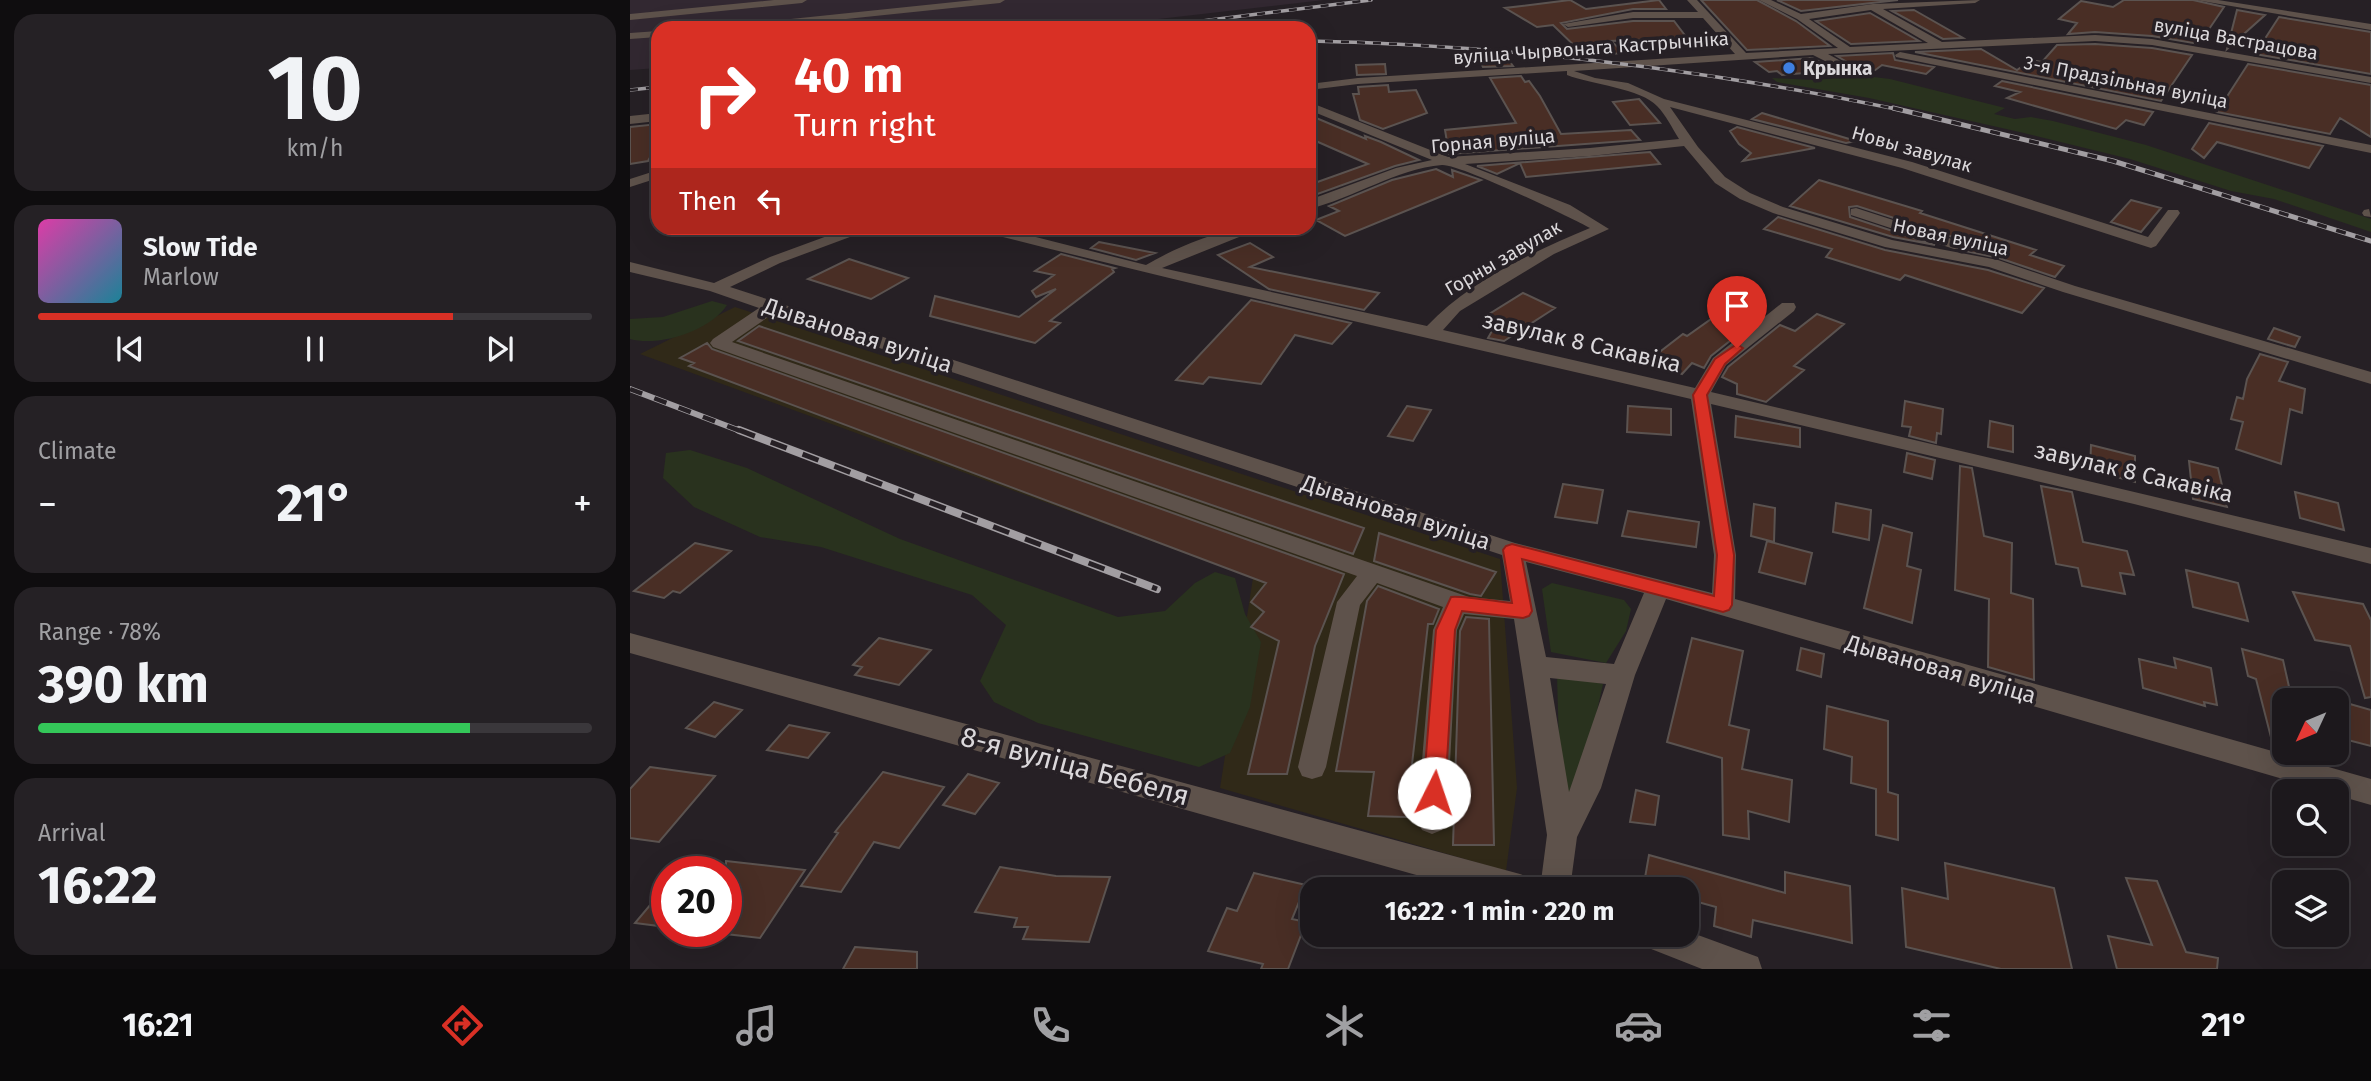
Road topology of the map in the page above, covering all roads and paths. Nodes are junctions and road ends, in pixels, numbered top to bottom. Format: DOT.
graph roads {
  1 [pos="802,0"];
  2 [pos="1000,0"];
  3 [pos="1692,0"];
  4 [pos="1764,0"];
  5 [pos="1975,0"];
  6 [pos="2201,0"];
  7 [pos="1875,3"];
  8 [pos="1706,15"];
  9 [pos="1800,16"];
  10 [pos="630,17"];
  11 [pos="799,21"];
  12 [pos="1568,24"];
  13 [pos="2371,27"];
  14 [pos="651,34"];
  15 [pos="630,36"];
  16 [pos="1941,46"];
  17 [pos="1875,49"];
  18 [pos="1848,50"];
  19 [pos="1817,52"];
  20 [pos="1744,58"];
  21 [pos="1565,69"];
  22 [pos="1851,71"];
  23 [pos="2371,80"];
  24 [pos="1316,86"];
  25 [pos="1660,102"];
  26 [pos="1316,109"];
  27 [pos="651,118"];
  28 [pos="630,120"];
  29 [pos="1687,142"];
  30 [pos="2371,149"];
  31 [pos="1444,161"];
  32 [pos="651,176"];
  33 [pos="630,183"];
  34 [pos="1316,202"];
  35 [pos="1856,212"];
  36 [pos="2173,213"];
  37 [pos="842,235"];
  38 [pos="1012,235"];
  39 [pos="1230,235"];
  40 [pos="1992,263"];
  41 [pos="630,267"];
  42 [pos="1148,270"];
  43 [pos="716,288"];
  44 [pos="772,306"];
  45 [pos="1788,307"];
  46 [pos="1431,332"];
  47 [pos="2371,379"];
  48 [pos="1700,395"];
  49 [pos="1512,550"];
  50 [pos="2371,556"];
  51 [pos="1373,572"];
  52 [pos="1658,589"];
  53 [pos="1457,602"];
  54 [pos="1723,605"];
  55 [pos="1523,611"];
  56 [pos="630,643"];
  57 [pos="1535,666"];
  58 [pos="1622,675"];
  59 [pos="1312,767"];
  60 [pos="2371,792"];
  61 [pos="1432,820"];
  62 [pos="1562,835"];
  63 [pos="1477,877"];
  64 [pos="1557,877"];
  65 [pos="1688,947"];
  66 [pos="1746,969"];
  1 -- 10 [label="street"];
  2 -- 11 [label="street"];
  3 -- 8 [label="street"];
  4 -- 9 [label="street"];
  5 -- 7 [label="street"];
  6 -- 13 [label="street"];
  7 -- 9 [label="street"];
  7 -- 16 [label="street"];
  8 -- 12 [label="street"];
  8 -- 20 [label="street"];
  9 -- 18 [label="street"];
  14 -- 15 [label="street"];
  16 -- 17 [label="street, вуліца Вастрацова"];
  16 -- 23 [label="street, вуліца Вастрацова"];
  17 -- 18 [label="street, вуліца Чырвонага Кастрычніка"];
  17 -- 30 [label="street, 3-я Прадзільная вуліца"];
  18 -- 19 [label="street, вуліца Чырвонага Кастрычніка"];
  19 -- 20 [label="street, вуліца Чырвонага Кастрычніка"];
  19 -- 22 [label="street"];
  20 -- 21 [label="street, вуліца Чырвонага Кастрычніка"];
  21 -- 24 [label="street, вуліца Чырвонага Кастрычніка"];
  21 -- 25 [label="street"];
  25 -- 29 [label="street, Новая вуліца"];
  25 -- 36 [label="street, Новы завулак"];
  26 -- 31 [label="street"];
  27 -- 28 [label="street"];
  29 -- 31 [label="street, Горная вуліца"];
  29 -- 40 [label="street, Новая вуліца"];
  31 -- 34 [label="street, Горная вуліца"];
  31 -- 46 [label="street, Горны завулак"];
  32 -- 33 [label="street"];
  35 -- 40 [label="street"];
  37 -- 43 [label="street"];
  38 -- 42 [label="street, завулак 8 Сакавіка"];
  39 -- 42 [label="street"];
  40 -- 47 [label="street, Новая вуліца"];
  41 -- 43 [label="street, Дывановая вуліца"];
  42 -- 46 [label="street, завулак 8 Сакавіка"];
  43 -- 44 [label="street, Дывановая вуліца"];
  44 -- 49 [label="street, Дывановая вуліца"];
  44 -- 51 [label="street"];
  45 -- 48 [label="street"];
  46 -- 48 [label="street, завулак 8 Сакавіка"];
  48 -- 50 [label="street, завулак 8 Сакавіка"];
  48 -- 54 [label="street"];
  49 -- 52 [label="street, Дывановая вуліца"];
  49 -- 55 [label="street"];
  51 -- 53 [label="street"];
  51 -- 59 [label="street"];
  52 -- 54 [label="street, Дывановая вуліца"];
  52 -- 58 [label="street"];
  53 -- 55 [label="street"];
  53 -- 61 [label="street"];
  54 -- 60 [label="street, Дывановая вуліца"];
  55 -- 57 [label="street"];
  56 -- 63 [label="street, 8-я вуліца Бебеля"];
  57 -- 58 [label="street"];
  57 -- 62 [label="street"];
  58 -- 62 [label="street"];
  62 -- 64 [label="street"];
  65 -- 66 [label="street"];
}
